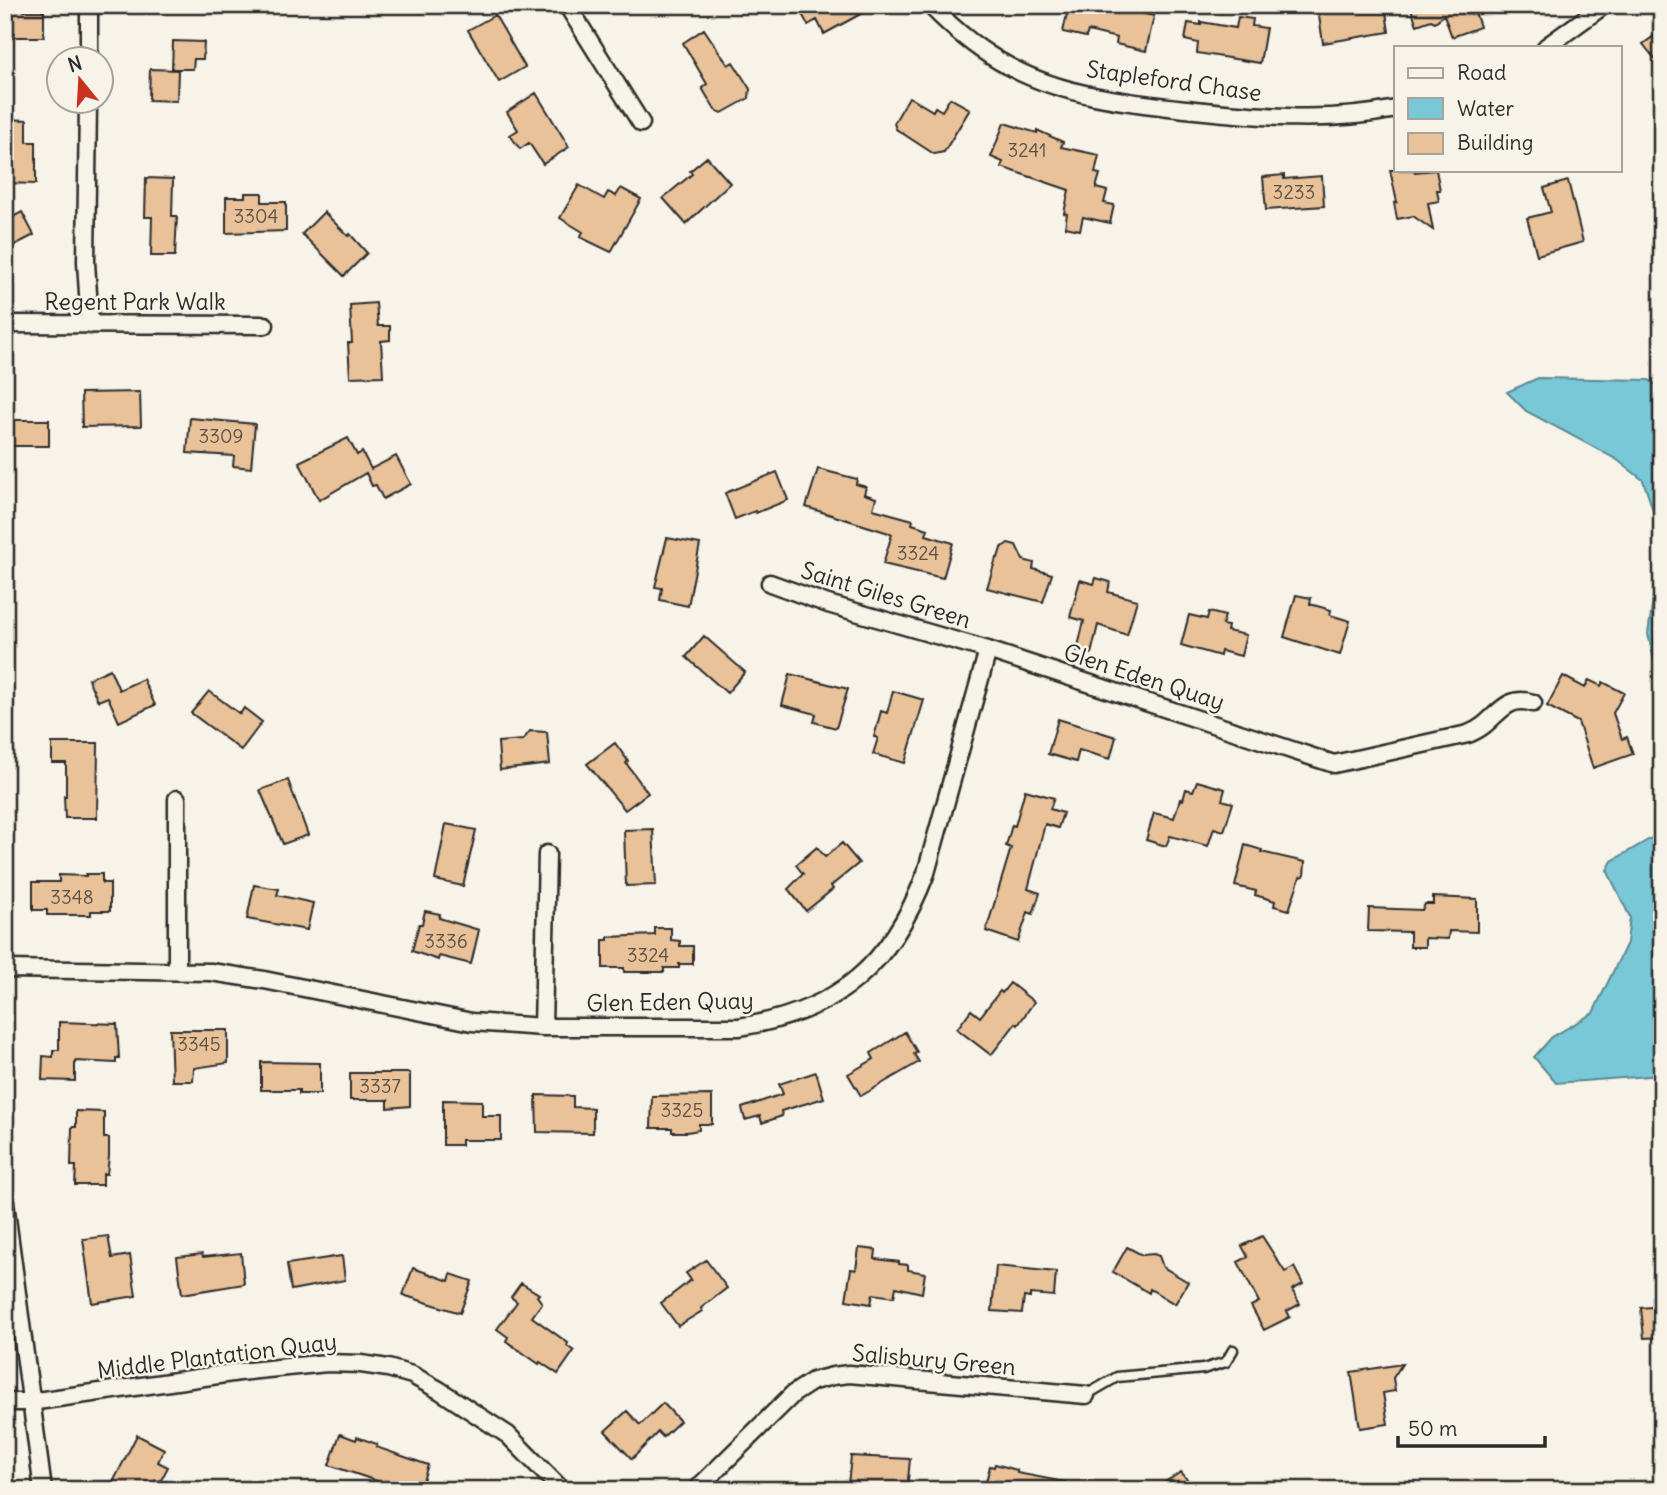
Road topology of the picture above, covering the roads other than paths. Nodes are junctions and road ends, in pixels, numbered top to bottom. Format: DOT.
graph roads {
  1 [pos="89,5"];
  2 [pos="567,5"];
  3 [pos="930,5"];
  4 [pos="1604,5"];
  5 [pos="89,46"];
  6 [pos="1547,46"];
  7 [pos="1394,109"];
  8 [pos="88,116"];
  9 [pos="641,123"];
  10 [pos="5,324"];
  11 [pos="90,325"];
  12 [pos="265,325"];
  13 [pos="770,583"];
  14 [pos="989,650"];
  15 [pos="1533,703"];
  16 [pos="177,799"];
  17 [pos="547,855"];
  18 [pos="5,969"];
  19 [pos="177,970"];
  20 [pos="543,1027"];
  21 [pos="5,1203"];
  22 [pos="1233,1350"];
  23 [pos="1086,1395"];
  24 [pos="5,1402"];
  25 [pos="30,1402"];
  26 [pos="43,1490"];
  27 [pos="562,1490"];
  28 [pos="696,1490"];
  1 -- 5 [label="street"];
  2 -- 9 [label="street"];
  3 -- 7 [label="street, Stapleford Chase"];
  4 -- 6 [label="street"];
  8 -- 11 [label="street"];
  10 -- 11 [label="street, Regent Park Walk"];
  11 -- 12 [label="street, Regent Park Walk"];
  13 -- 14 [label="street, Saint Giles Green"];
  14 -- 15 [label="street, Glen Eden Quay"];
  14 -- 20 [label="street, Glen Eden Quay"];
  16 -- 19 [label="street"];
  17 -- 20 [label="street"];
  18 -- 19 [label="street, Glen Eden Quay"];
  19 -- 20 [label="street, Glen Eden Quay"];
  21 -- 25 [label="street"];
  22 -- 23 [label="lane"];
  23 -- 28 [label="street, Salisbury Green"];
  24 -- 25 [label="street, Middle Plantation Quay"];
  25 -- 26 [label="street"];
  25 -- 27 [label="street, Middle Plantation Quay"];
}
